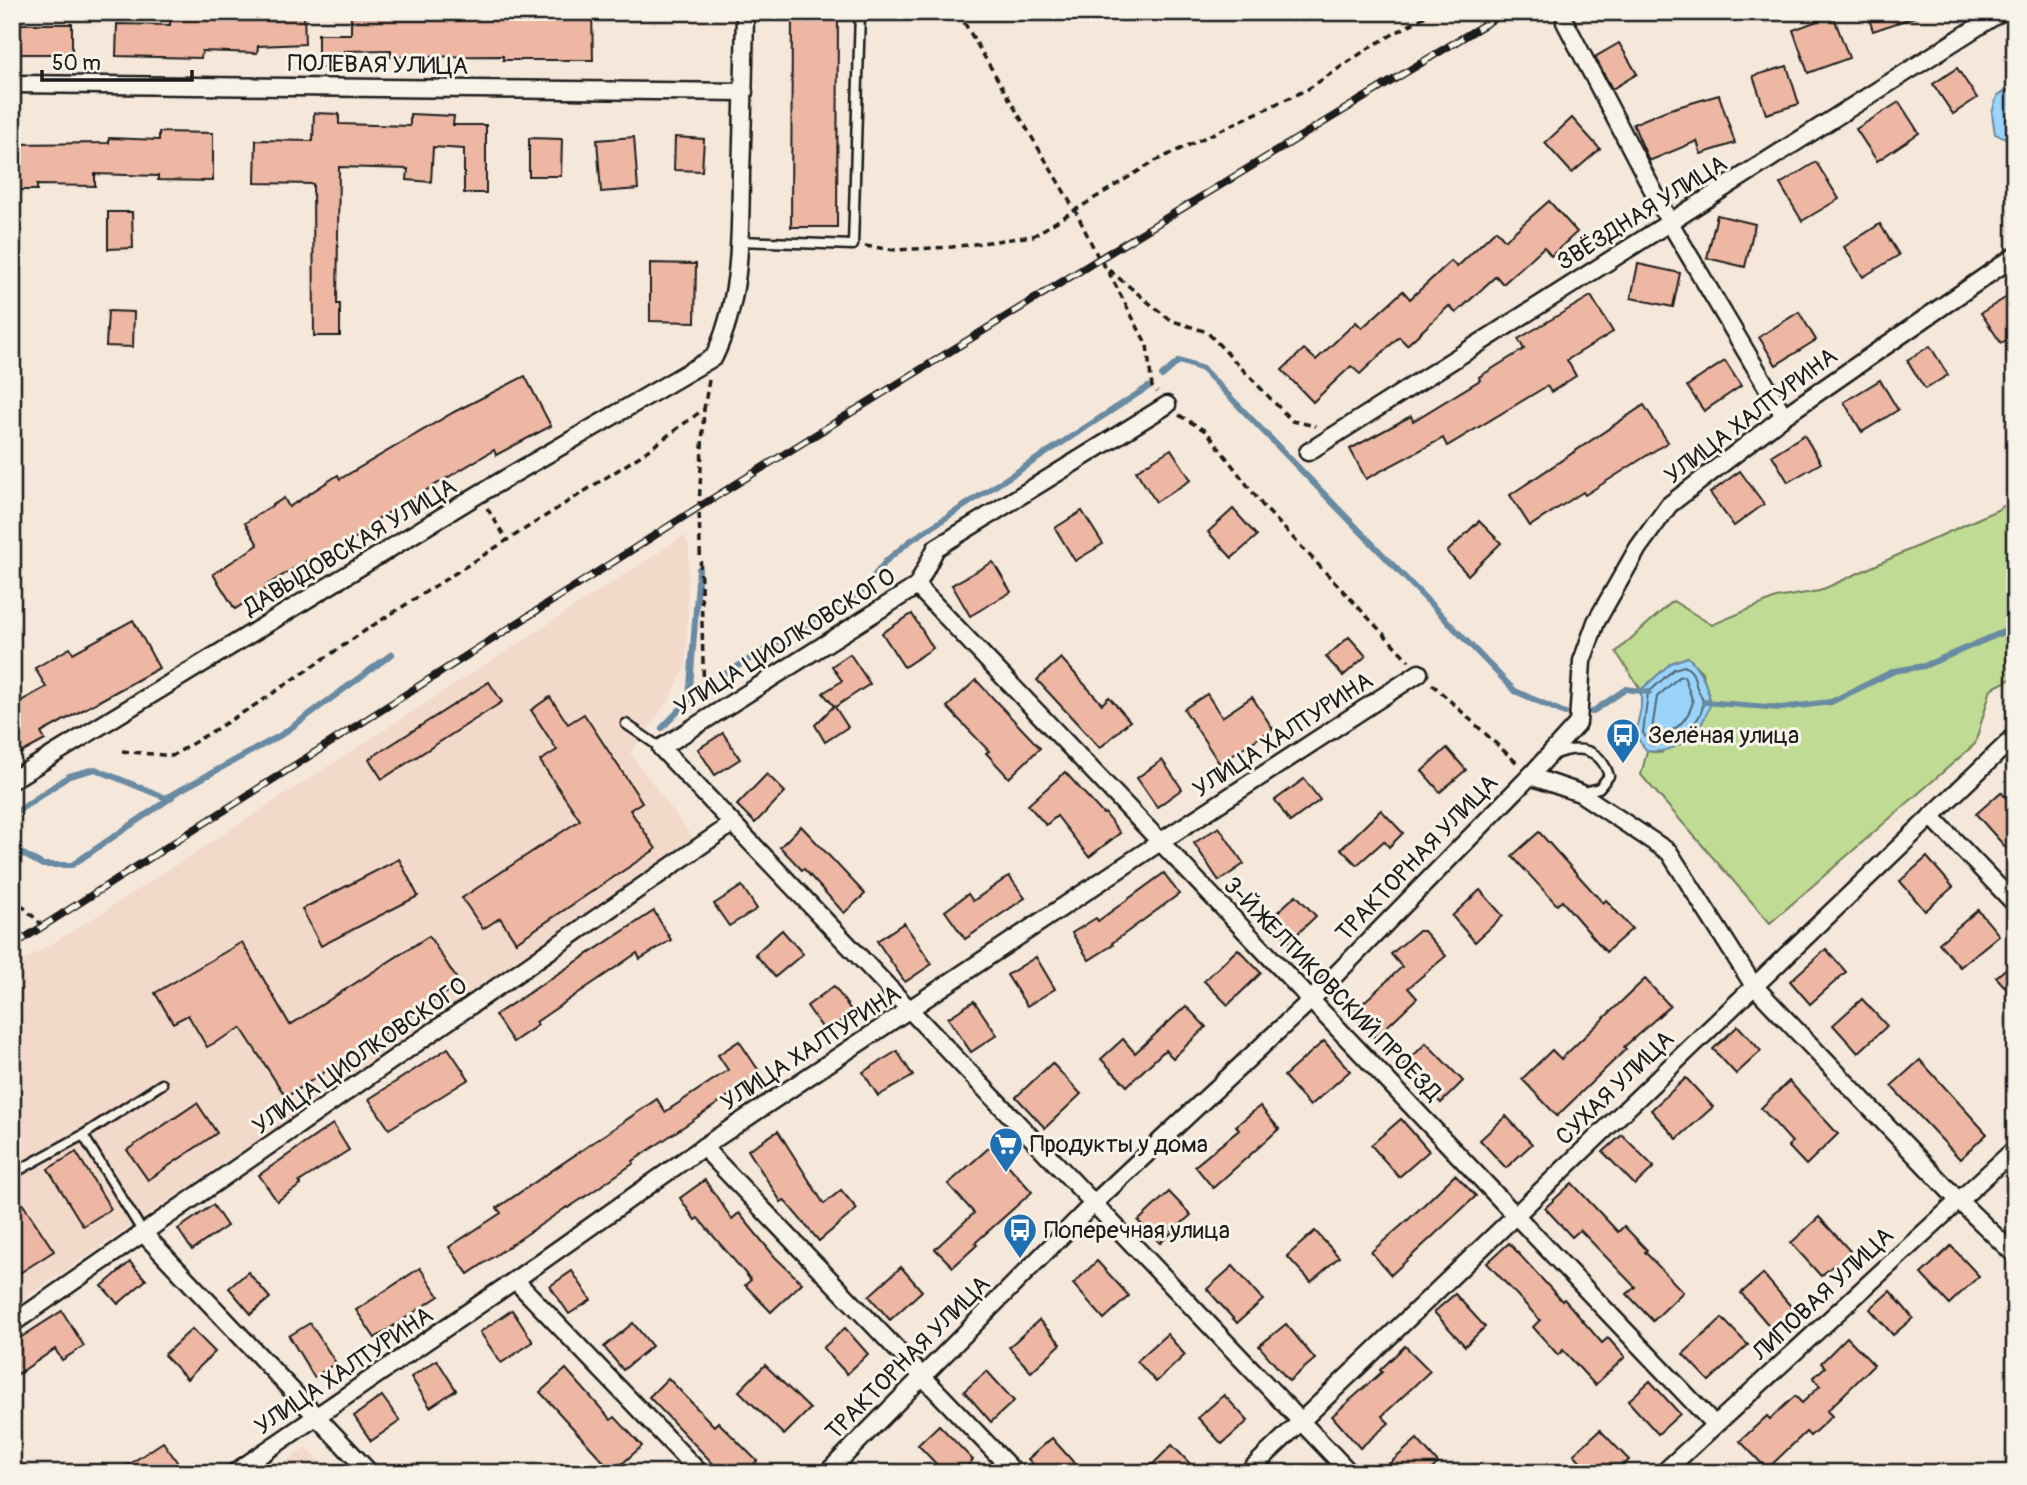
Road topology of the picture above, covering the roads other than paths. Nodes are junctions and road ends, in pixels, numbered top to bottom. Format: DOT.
graph roads {
  1 [pos="745,12"];
  2 [pos="860,12"];
  3 [pos="2001,12"];
  4 [pos="1565,22"];
  5 [pos="12,84"];
  6 [pos="744,92"];
  7 [pos="1670,222"];
  8 [pos="740,241"];
  9 [pos="2015,256"];
  10 [pos="1167,405"];
  11 [pos="1784,416"];
  12 [pos="1308,452"];
  13 [pos="917,586"];
  14 [pos="1419,673"];
  15 [pos="626,724"];
  16 [pos="2015,736"];
  17 [pos="661,748"];
  18 [pos="1547,757"];
  19 [pos="1530,776"];
  20 [pos="12,779"];
  21 [pos="1580,793"];
  22 [pos="1931,817"];
  23 [pos="732,824"];
  24 [pos="1160,842"];
  25 [pos="2015,904"];
  26 [pos="1754,986"];
  27 [pos="1311,1000"];
  28 [pos="910,1010"];
  29 [pos="162,1084"];
  30 [pos="83,1135"];
  31 [pos="703,1147"];
  32 [pos="2015,1149"];
  33 [pos="12,1174"];
  34 [pos="1958,1200"];
  35 [pos="1094,1203"];
  36 [pos="1516,1215"];
  37 [pos="144,1234"];
  38 [pos="2015,1255"];
  39 [pos="515,1280"];
  40 [pos="12,1324"];
  41 [pos="922,1376"];
  42 [pos="318,1417"];
  43 [pos="1301,1421"];
  44 [pos="1714,1424"];
  45 [pos="234,1473"];
  46 [pos="370,1473"];
  47 [pos="700,1473"];
  48 [pos="827,1473"];
  49 [pos="1015,1473"];
  50 [pos="1247,1473"];
  51 [pos="1350,1473"];
  52 [pos="1662,1473"];
  1 -- 6 [label="street"];
  2 -- 8 [label="lane"];
  3 -- 7 [label="street, ЗВЁЗДНАЯ УЛИЦА"];
  4 -- 7 [label="street"];
  5 -- 6 [label="street, ПОЛЕВАЯ УЛИЦА"];
  6 -- 8 [label="street"];
  7 -- 11 [label="street"];
  7 -- 12 [label="street, ЗВЁЗДНАЯ УЛИЦА"];
  8 -- 20 [label="street, ДАВЫДОВСКАЯ УЛИЦА"];
  9 -- 11 [label="street, УЛИЦА ХАЛТУРИНА"];
  10 -- 13 [label="street, УЛИЦА ЦИОЛКОВСКОГО"];
  11 -- 18 [label="street, УЛИЦА ХАЛТУРИНА"];
  13 -- 17 [label="street, УЛИЦА ЦИОЛКОВСКОГО"];
  13 -- 24 [label="street, 3-Й ЖЕЛТИКОВСКИЙ ПРОЕЗД"];
  14 -- 24 [label="street, УЛИЦА ХАЛТУРИНА"];
  15 -- 17 [label="lane"];
  16 -- 22 [label="street, СУХАЯ УЛИЦА"];
  17 -- 23 [label="street"];
  18 -- 19 [label="street, УЛИЦА ХАЛТУРИНА"];
  18 -- 21 [label="lane"];
  19 -- 21 [label="street"];
  19 -- 27 [label="street, ТРАКТОРНАЯ УЛИЦА"];
  21 -- 26 [label="street"];
  22 -- 25 [label="street"];
  22 -- 26 [label="street, СУХАЯ УЛИЦА"];
  23 -- 28 [label="street"];
  23 -- 37 [label="street, УЛИЦА ЦИОЛКОВСКОГО"];
  24 -- 27 [label="street, 3-Й ЖЕЛТИКОВСКИЙ ПРОЕЗД"];
  24 -- 28 [label="street, УЛИЦА ХАЛТУРИНА"];
  26 -- 34 [label="street"];
  26 -- 36 [label="street, СУХАЯ УЛИЦА"];
  27 -- 35 [label="street, ТРАКТОРНАЯ УЛИЦА"];
  27 -- 36 [label="street, 3-Й ЖЕЛТИКОВСКИЙ ПРОЕЗД"];
  28 -- 31 [label="street, УЛИЦА ХАЛТУРИНА"];
  28 -- 35 [label="street"];
  29 -- 30 [label="lane"];
  30 -- 33 [label="lane"];
  30 -- 37 [label="lane"];
  31 -- 39 [label="street, УЛИЦА ХАЛТУРИНА"];
  31 -- 41 [label="street"];
  32 -- 34 [label="street, ЛИПОВАЯ УЛИЦА"];
  34 -- 38 [label="street"];
  34 -- 44 [label="street, ЛИПОВАЯ УЛИЦА"];
  35 -- 41 [label="street, ТРАКТОРНАЯ УЛИЦА"];
  35 -- 43 [label="street"];
  36 -- 43 [label="street, СУХАЯ УЛИЦА"];
  36 -- 44 [label="street, 3-Й ЖЕЛТИКОВСКИЙ ПРОЕЗД"];
  37 -- 40 [label="street, УЛИЦА ЦИОЛКОВСКОГО"];
  37 -- 42 [label="street"];
  39 -- 42 [label="street, УЛИЦА ХАЛТУРИНА"];
  39 -- 47 [label="street"];
  41 -- 48 [label="street, ТРАКТОРНАЯ УЛИЦА"];
  41 -- 49 [label="street"];
  42 -- 45 [label="street, УЛИЦА ХАЛТУРИНА"];
  42 -- 46 [label="street"];
  43 -- 50 [label="street, СУХАЯ УЛИЦА"];
  43 -- 51 [label="street"];
  44 -- 52 [label="street, ЛИПОВАЯ УЛИЦА"];
}
